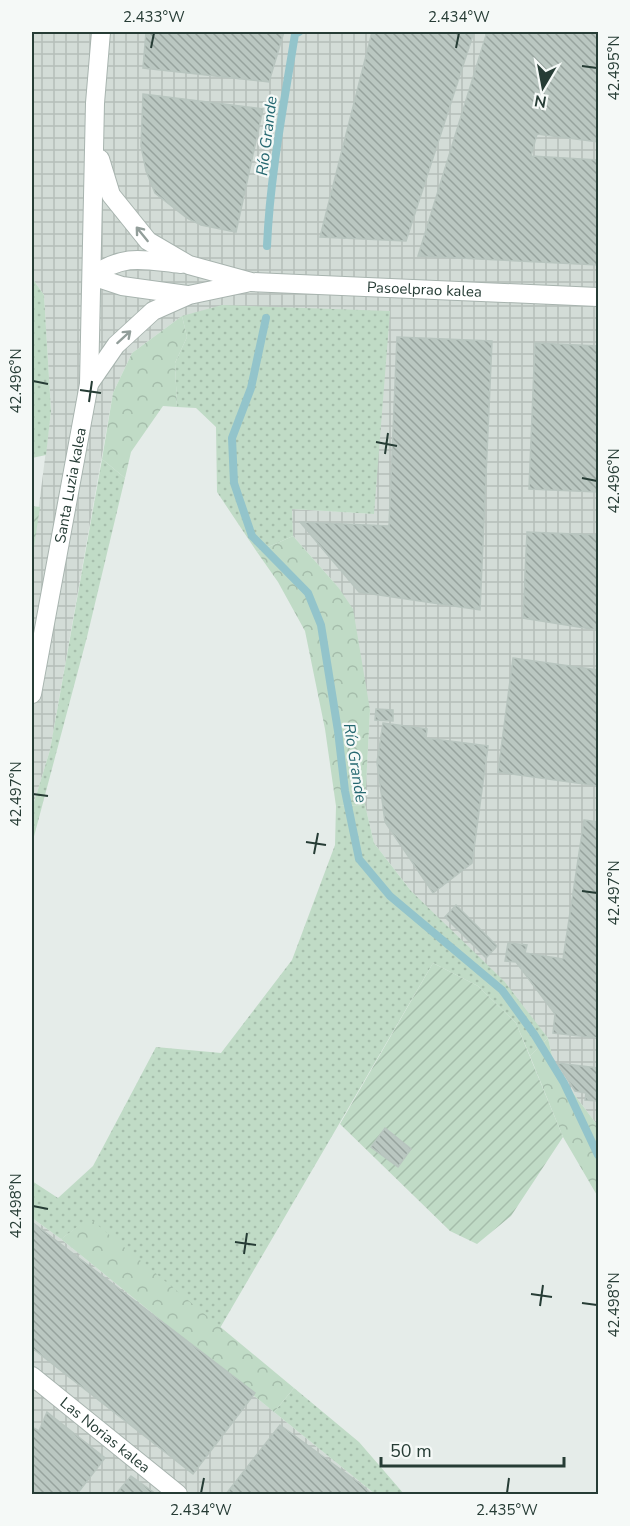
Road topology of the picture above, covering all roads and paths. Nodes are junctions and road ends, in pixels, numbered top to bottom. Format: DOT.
graph roads {
  1 [pos="101,32"];
  2 [pos="95,144"];
  3 [pos="189,265"];
  4 [pos="92,276"];
  5 [pos="251,282"];
  6 [pos="189,295"];
  7 [pos="598,297"];
  8 [pos="89,384"];
  9 [pos="32,694"];
  10 [pos="32,1376"];
  11 [pos="178,1494"];
  1 -- 2 [label="street, Santa Luzia kalea"];
  3 -- 2 [label="street, one-way"];
  2 -- 4 [label="street, Santa Luzia kalea"];
  3 -- 4 [label="street"];
  3 -- 5 [label="street"];
  4 -- 6 [label="street"];
  4 -- 8 [label="street, Santa Luzia kalea"];
  5 -- 6 [label="street"];
  5 -- 7 [label="street, Pasoelprao kalea"];
  8 -- 6 [label="street, one-way"];
  8 -- 9 [label="street, Santa Luzia kalea"];
  10 -- 11 [label="street, Las Norias kalea"];
}
